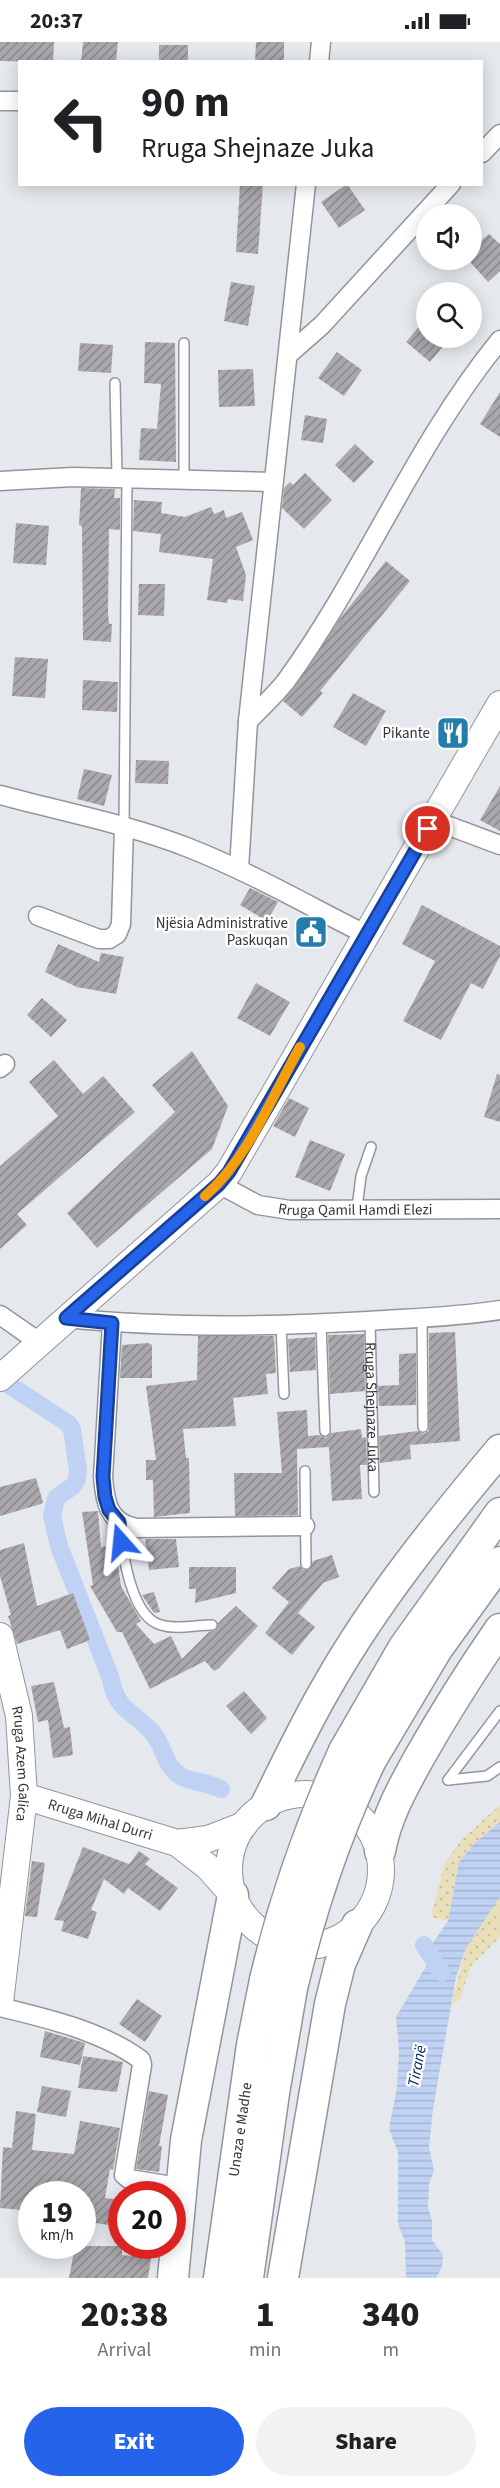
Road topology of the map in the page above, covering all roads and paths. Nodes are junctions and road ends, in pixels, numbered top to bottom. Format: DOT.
graph roads {
  1 [pos="321,42"];
  2 [pos="319,60"];
  3 [pos="0,101"];
  4 [pos="18,101"];
  5 [pos="500,134"];
  6 [pos="483,152"];
  7 [pos="306,186"];
  8 [pos="449,186"];
  9 [pos="500,340"];
  10 [pos="184,343"];
  11 [pos="289,354"];
  12 [pos="115,383"];
  13 [pos="122,477"];
  14 [pos="184,479"];
  15 [pos="0,481"];
  16 [pos="273,482"];
  17 [pos="500,704"];
  18 [pos="248,721"];
  19 [pos="0,795"];
  20 [pos="433,820"];
  21 [pos="124,827"];
  22 [pos="500,846"];
  23 [pos="239,869"];
  24 [pos="38,916"];
  25 [pos="365,934"];
  26 [pos="372,1148"];
  27 [pos="219,1184"];
  28 [pos="357,1208"];
  29 [pos="500,1209"];
  30 [pos="500,1310"];
  31 [pos="0,1315"];
  32 [pos="66,1318"];
  33 [pos="422,1318"];
  34 [pos="370,1321"];
  35 [pos="112,1323"];
  36 [pos="321,1324"];
  37 [pos="281,1325"];
  38 [pos="39,1342"];
  39 [pos="5,1373"];
  40 [pos="284,1394"];
  41 [pos="423,1427"];
  42 [pos="325,1431"];
  43 [pos="500,1450"];
  44 [pos="305,1471"];
  45 [pos="374,1492"];
  46 [pos="500,1513"];
  47 [pos="119,1522"];
  48 [pos="305,1526"];
  49 [pos="500,1562"];
  50 [pos="306,1564"];
  51 [pos="212,1625"];
  52 [pos="500,1629"];
  53 [pos="0,1636"];
  54 [pos="500,1712"];
  55 [pos="357,1755"];
  56 [pos="500,1767"];
  57 [pos="24,1796"];
  58 [pos="266,1805"];
  59 [pos="244,1825"];
  60 [pos="177,1843"];
  61 [pos="380,1851"];
  62 [pos="233,1895"];
  63 [pos="357,1925"];
  64 [pos="4,1927"];
  65 [pos="279,1984"];
  66 [pos="0,2000"];
  67 [pos="136,2181"];
  68 [pos="172,2278"];
  69 [pos="219,2278"];
  70 [pos="248,2278"];
  71 [pos="283,2278"];
  1 -- 2 [label="street"];
  3 -- 4 [label="street"];
  5 -- 6 [label="street"];
  7 -- 11 [label="street"];
  8 -- 11 [label="street"];
  9 -- 18 [label="street"];
  10 -- 14 [label="lane"];
  11 -- 16 [label="street"];
  12 -- 13 [label="lane"];
  13 -- 14 [label="street"];
  13 -- 15 [label="street"];
  13 -- 21 [label="lane"];
  14 -- 16 [label="street"];
  16 -- 18 [label="street"];
  17 -- 20 [label="main road"];
  18 -- 23 [label="street"];
  19 -- 21 [label="street"];
  20 -- 22 [label="street"];
  20 -- 25 [label="main road"];
  21 -- 23 [label="street"];
  21 -- 24 [label="street"];
  23 -- 25 [label="street"];
  25 -- 27 [label="main road"];
  26 -- 28 [label="lane"];
  27 -- 28 [label="street, Rruga Qamil Hamdi Elezi"];
  27 -- 32 [label="main road"];
  28 -- 29 [label="street, Rruga Qamil Hamdi Elezi"];
  30 -- 33 [label="street, Rruga Shejnaze Juka"];
  31 -- 38 [label="street"];
  32 -- 35 [label="street, Rruga Shejnaze Juka"];
  32 -- 38 [label="main road"];
  33 -- 34 [label="street, Rruga Shejnaze Juka"];
  33 -- 41 [label="lane"];
  34 -- 36 [label="street, Rruga Shejnaze Juka"];
  34 -- 45 [label="lane, Rruga Shejnaze Juka"];
  35 -- 37 [label="street, Rruga Shejnaze Juka"];
  35 -- 47 [label="street"];
  36 -- 37 [label="street, Rruga Shejnaze Juka"];
  36 -- 42 [label="lane"];
  37 -- 40 [label="lane"];
  38 -- 39 [label="main road"];
  43 -- 58 [label="highway"];
  44 -- 48 [label="lane"];
  46 -- 55 [label="highway"];
  47 -- 48 [label="street"];
  47 -- 51 [label="lane"];
  48 -- 50 [label="lane"];
  49 -- 55 [label="highway"];
  52 -- 61 [label="highway"];
  53 -- 57 [label="main road, Rruga Azem Galica"];
  54 -- 56 [label="lane"];
  55 -- 65 [label="highway, bridge"];
  57 -- 60 [label="main road, Rruga Mihal Durri"];
  57 -- 64 [label="main road, Rruga Azem Galica"];
  58 -- 59 [label="main road"];
  58 -- 61 [label="main road"];
  59 -- 60 [label="main road"];
  59 -- 62 [label="main road"];
  60 -- 62 [label="main road"];
  61 -- 63 [label="main road"];
  62 -- 63 [label="main road"];
  62 -- 68 [label="highway"];
  63 -- 71 [label="highway"];
  64 -- 66 [label="main road, Rruga Azem Galica"];
  65 -- 69 [label="highway, Unaza e Madhe"];
  65 -- 70 [label="highway, Unaza e Madhe"];
  66 -- 67 [label="street"];
}
